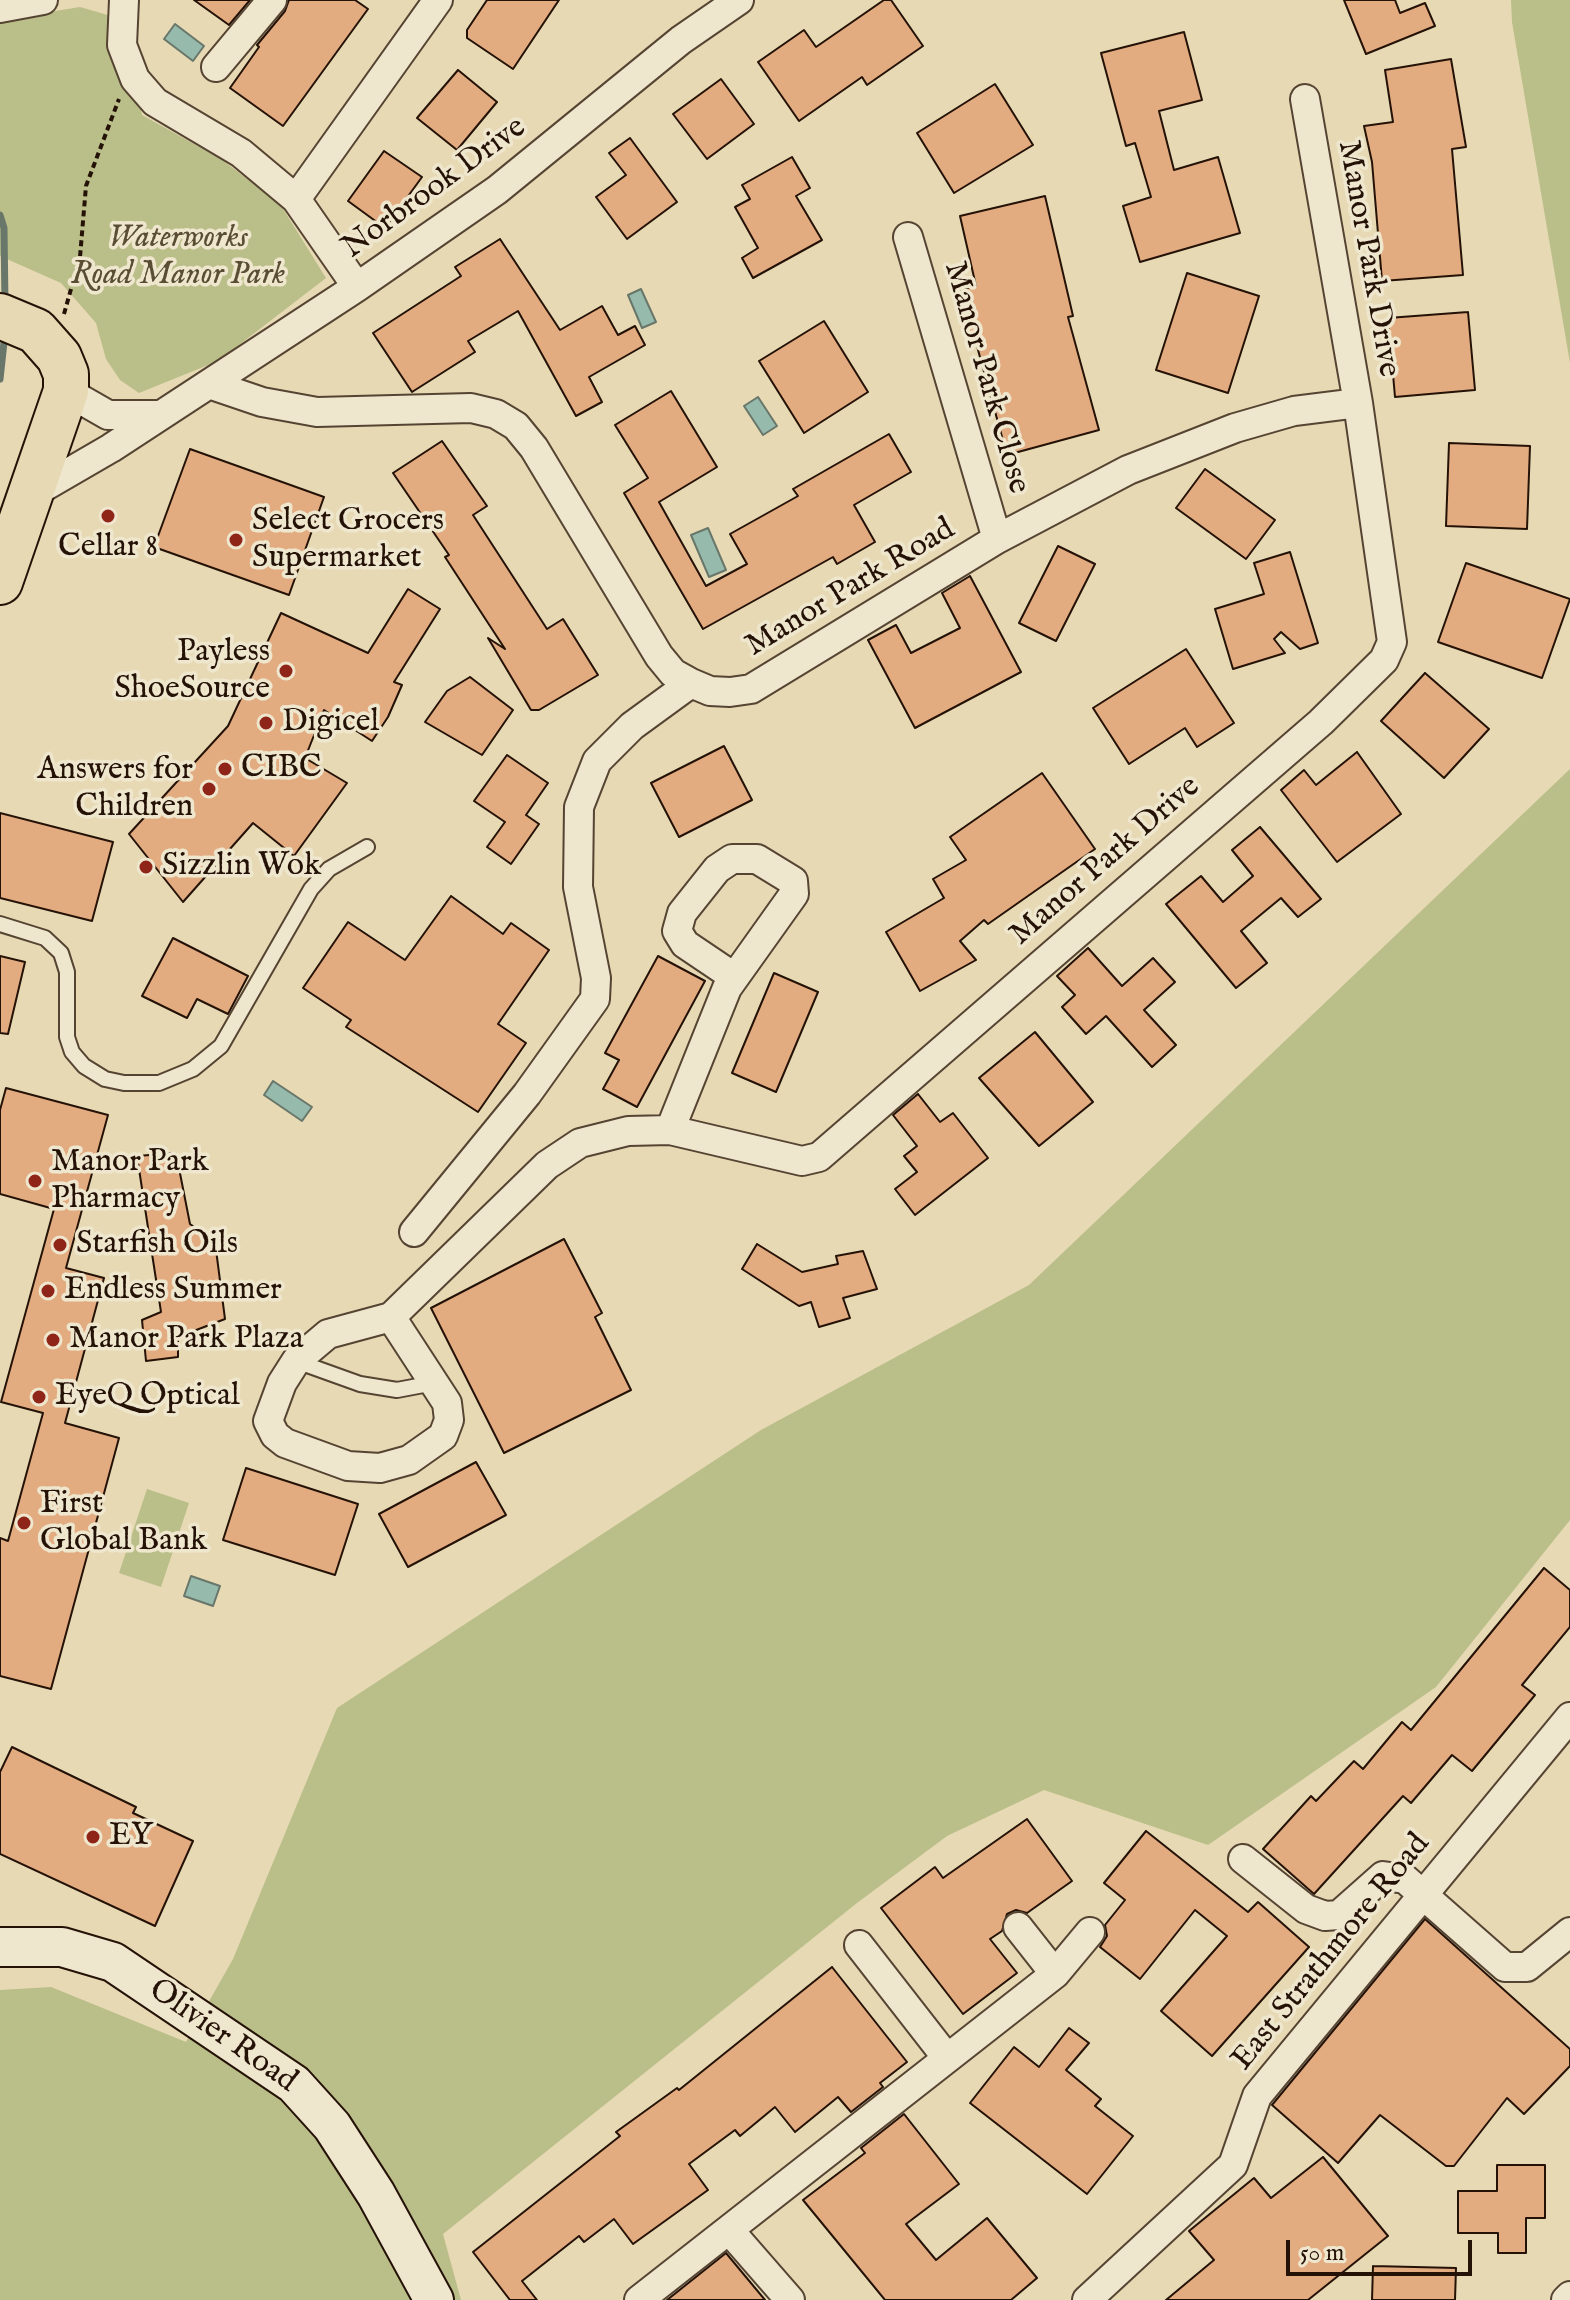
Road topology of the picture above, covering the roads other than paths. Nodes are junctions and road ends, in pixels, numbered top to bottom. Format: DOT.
graph roads {
  1 [pos="43,0"];
  2 [pos="124,0"];
  3 [pos="272,0"];
  4 [pos="438,0"];
  5 [pos="739,0"];
  6 [pos="0,8"];
  7 [pos="216,67"];
  8 [pos="1305,99"];
  9 [pos="296,199"];
  10 [pos="908,237"];
  11 [pos="357,287"];
  12 [pos="24,329"];
  13 [pos="209,384"];
  14 [pos="66,391"];
  15 [pos="1358,403"];
  16 [pos="158,415"];
  17 [pos="30,495"];
  18 [pos="997,539"];
  19 [pos="0,582"];
  20 [pos="691,683"];
  21 [pos="367,847"];
  22 [pos="0,924"];
  23 [pos="734,977"];
  24 [pos="670,1130"];
  25 [pos="414,1232"];
  26 [pos="391,1317"];
  27 [pos="296,1361"];
  28 [pos="434,1383"];
  29 [pos="1570,1717"];
  30 [pos="1243,1859"];
  31 [pos="1423,1894"];
  32 [pos="1018,1927"];
  33 [pos="1090,1932"];
  34 [pos="1570,1932"];
  35 [pos="859,1945"];
  36 [pos="0,1947"];
  37 [pos="1055,1974"];
  38 [pos="947,2058"];
  39 [pos="729,2230"];
  40 [pos="1570,2296"];
  41 [pos="434,2300"];
  42 [pos="639,2300"];
  43 [pos="790,2300"];
  44 [pos="1087,2300"];
  45 [pos="1566,2300"];
  1 -- 6 [label="street"];
  2 -- 9 [label="street"];
  3 -- 7 [label="street"];
  4 -- 9 [label="street"];
  5 -- 11 [label="street, Norbrook Drive"];
  8 -- 15 [label="street, Manor Park Drive"];
  9 -- 11 [label="street"];
  10 -- 18 [label="street, Manor Park Close"];
  11 -- 13 [label="street, Norbrook Drive"];
  12 -- 14 [label="main road"];
  13 -- 16 [label="street, Norbrook Drive"];
  13 -- 20 [label="street, Manor Park Road"];
  14 -- 16 [label="street"];
  14 -- 17 [label="main road"];
  15 -- 18 [label="street, Manor Park Road"];
  15 -- 24 [label="street, Manor Park Drive"];
  16 -- 17 [label="street, Norbrook Drive"];
  17 -- 19 [label="main road"];
  18 -- 20 [label="street, Manor Park Road"];
  20 -- 25 [label="street"];
  21 -- 22 [label="lane"];
  23 -- 24 [label="street"];
  24 -- 26 [label="street, Manor Park Drive"];
  26 -- 27 [label="street"];
  26 -- 28 [label="street"];
  27 -- 28 [label="lane"];
  27 -- 28 [label="street"];
  29 -- 31 [label="street, East Strathmore Road"];
  30 -- 31 [label="street"];
  31 -- 34 [label="street"];
  31 -- 44 [label="street, East Strathmore Road"];
  32 -- 37 [label="street"];
  33 -- 37 [label="street"];
  35 -- 38 [label="street"];
  36 -- 41 [label="main road, Olivier Road"];
  37 -- 38 [label="street"];
  38 -- 39 [label="street"];
  39 -- 42 [label="street"];
  39 -- 43 [label="street"];
  40 -- 45 [label="street"];
}
